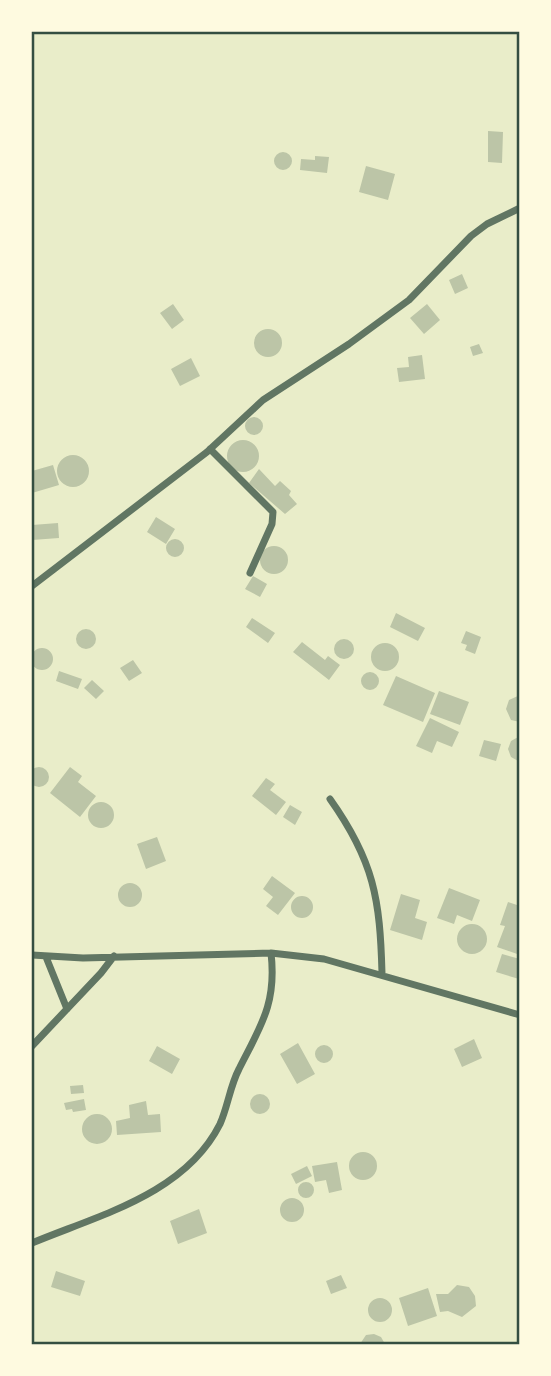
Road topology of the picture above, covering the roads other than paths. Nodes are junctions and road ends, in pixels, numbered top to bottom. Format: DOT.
graph roads {
  1 [pos="520,208"];
  2 [pos="210,449"];
  3 [pos="250,573"];
  4 [pos="32,586"];
  5 [pos="330,799"];
  6 [pos="271,953"];
  7 [pos="32,955"];
  8 [pos="114,956"];
  9 [pos="46,957"];
  10 [pos="382,973"];
  11 [pos="67,1009"];
  12 [pos="520,1015"];
  13 [pos="32,1046"];
  14 [pos="32,1243"];
  1 -- 2 [label="street"];
  2 -- 3 [label="street"];
  2 -- 4 [label="street"];
  5 -- 10 [label="street"];
  6 -- 8 [label="street"];
  6 -- 10 [label="street"];
  6 -- 14 [label="street"];
  7 -- 9 [label="street"];
  8 -- 9 [label="street"];
  8 -- 11 [label="street"];
  9 -- 11 [label="street"];
  10 -- 12 [label="street"];
  11 -- 13 [label="street"];
}
